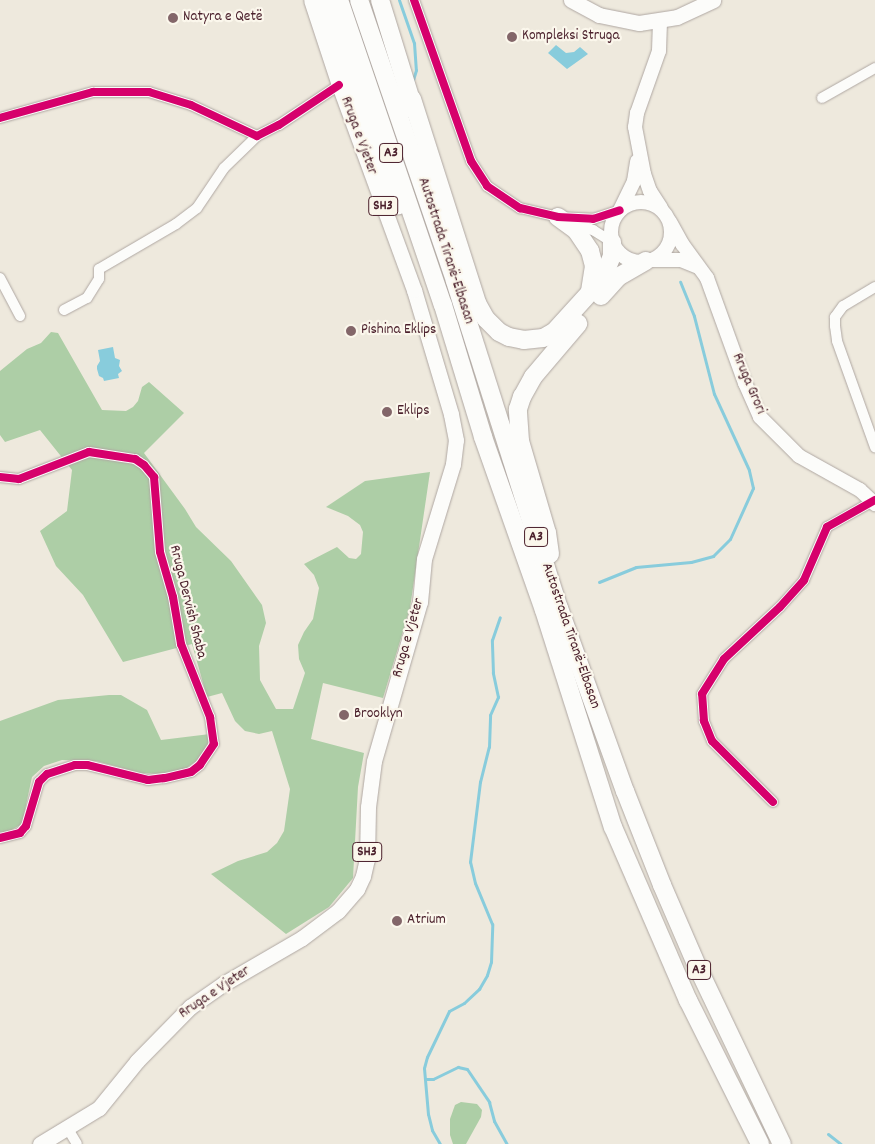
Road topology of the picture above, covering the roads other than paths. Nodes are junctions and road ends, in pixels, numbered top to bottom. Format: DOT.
graph roads {
  1 [pos="311,0"];
  2 [pos="323,0"];
  3 [pos="339,0"];
  4 [pos="359,0"];
  5 [pos="380,0"];
  6 [pos="414,0"];
  7 [pos="571,0"];
  8 [pos="713,0"];
  9 [pos="660,22"];
  10 [pos="875,68"];
  11 [pos="339,85"];
  12 [pos="822,98"];
  13 [pos="412,99"];
  14 [pos="0,118"];
  15 [pos="257,136"];
  16 [pos="638,150"];
  17 [pos="661,208"];
  18 [pos="620,210"];
  19 [pos="558,217"];
  20 [pos="670,222"];
  21 [pos="612,242"];
  22 [pos="647,261"];
  23 [pos="704,273"];
  24 [pos="0,278"];
  25 [pos="455,280"];
  26 [pos="875,287"];
  27 [pos="588,296"];
  28 [pos="443,305"];
  29 [pos="64,310"];
  30 [pos="20,316"];
  31 [pos="875,447"];
  32 [pos="0,477"];
  33 [pos="875,502"];
  34 [pos="549,579"];
  35 [pos="773,802"];
  36 [pos="0,838"];
  37 [pos="68,1129"];
  38 [pos="40,1144"];
  39 [pos="77,1144"];
  40 [pos="760,1144"];
  41 [pos="782,1144"];
  1 -- 11 [label="main road, Rruga e Vjeter / SH3"];
  2 -- 28 [label="highway"];
  3 -- 28 [label="highway, Autostrada Tiranë-Elbasan / A3"];
  4 -- 25 [label="highway, Autostrada Tiranë-Elbasan / A3"];
  5 -- 13 [label="highway"];
  6 -- 19 [label="street"];
  7 -- 9 [label="main road"];
  8 -- 9 [label="main road"];
  9 -- 16 [label="main road"];
  10 -- 12 [label="street"];
  11 -- 15 [label="street"];
  11 -- 37 [label="main road, Rruga e Vjeter / SH3"];
  13 -- 25 [label="highway"];
  13 -- 27 [label="highway"];
  14 -- 15 [label="street"];
  15 -- 29 [label="street"];
  16 -- 17 [label="main road"];
  16 -- 18 [label="main road"];
  17 -- 18 [label="main road"];
  17 -- 20 [label="main road"];
  18 -- 19 [label="street"];
  18 -- 21 [label="main road"];
  19 -- 21 [label="street"];
  19 -- 27 [label="highway"];
  20 -- 22 [label="main road"];
  20 -- 23 [label="main road, Rruga Grori"];
  21 -- 22 [label="main road"];
  21 -- 27 [label="highway"];
  22 -- 23 [label="main road"];
  22 -- 34 [label="highway"];
  23 -- 33 [label="main road, Rruga Grori"];
  24 -- 30 [label="street"];
  25 -- 34 [label="highway, Autostrada Tiranë-Elbasan / A3"];
  26 -- 31 [label="street"];
  28 -- 40 [label="highway, Autostrada Tiranë-Elbasan / A3"];
  32 -- 36 [label="street, Rruga Dervish Shaba"];
  33 -- 35 [label="street"];
  34 -- 41 [label="highway, Autostrada Tiranë-Elbasan / A3"];
  37 -- 38 [label="main road, Rruga e Vjeter / SH3"];
  37 -- 39 [label="street"];
}
